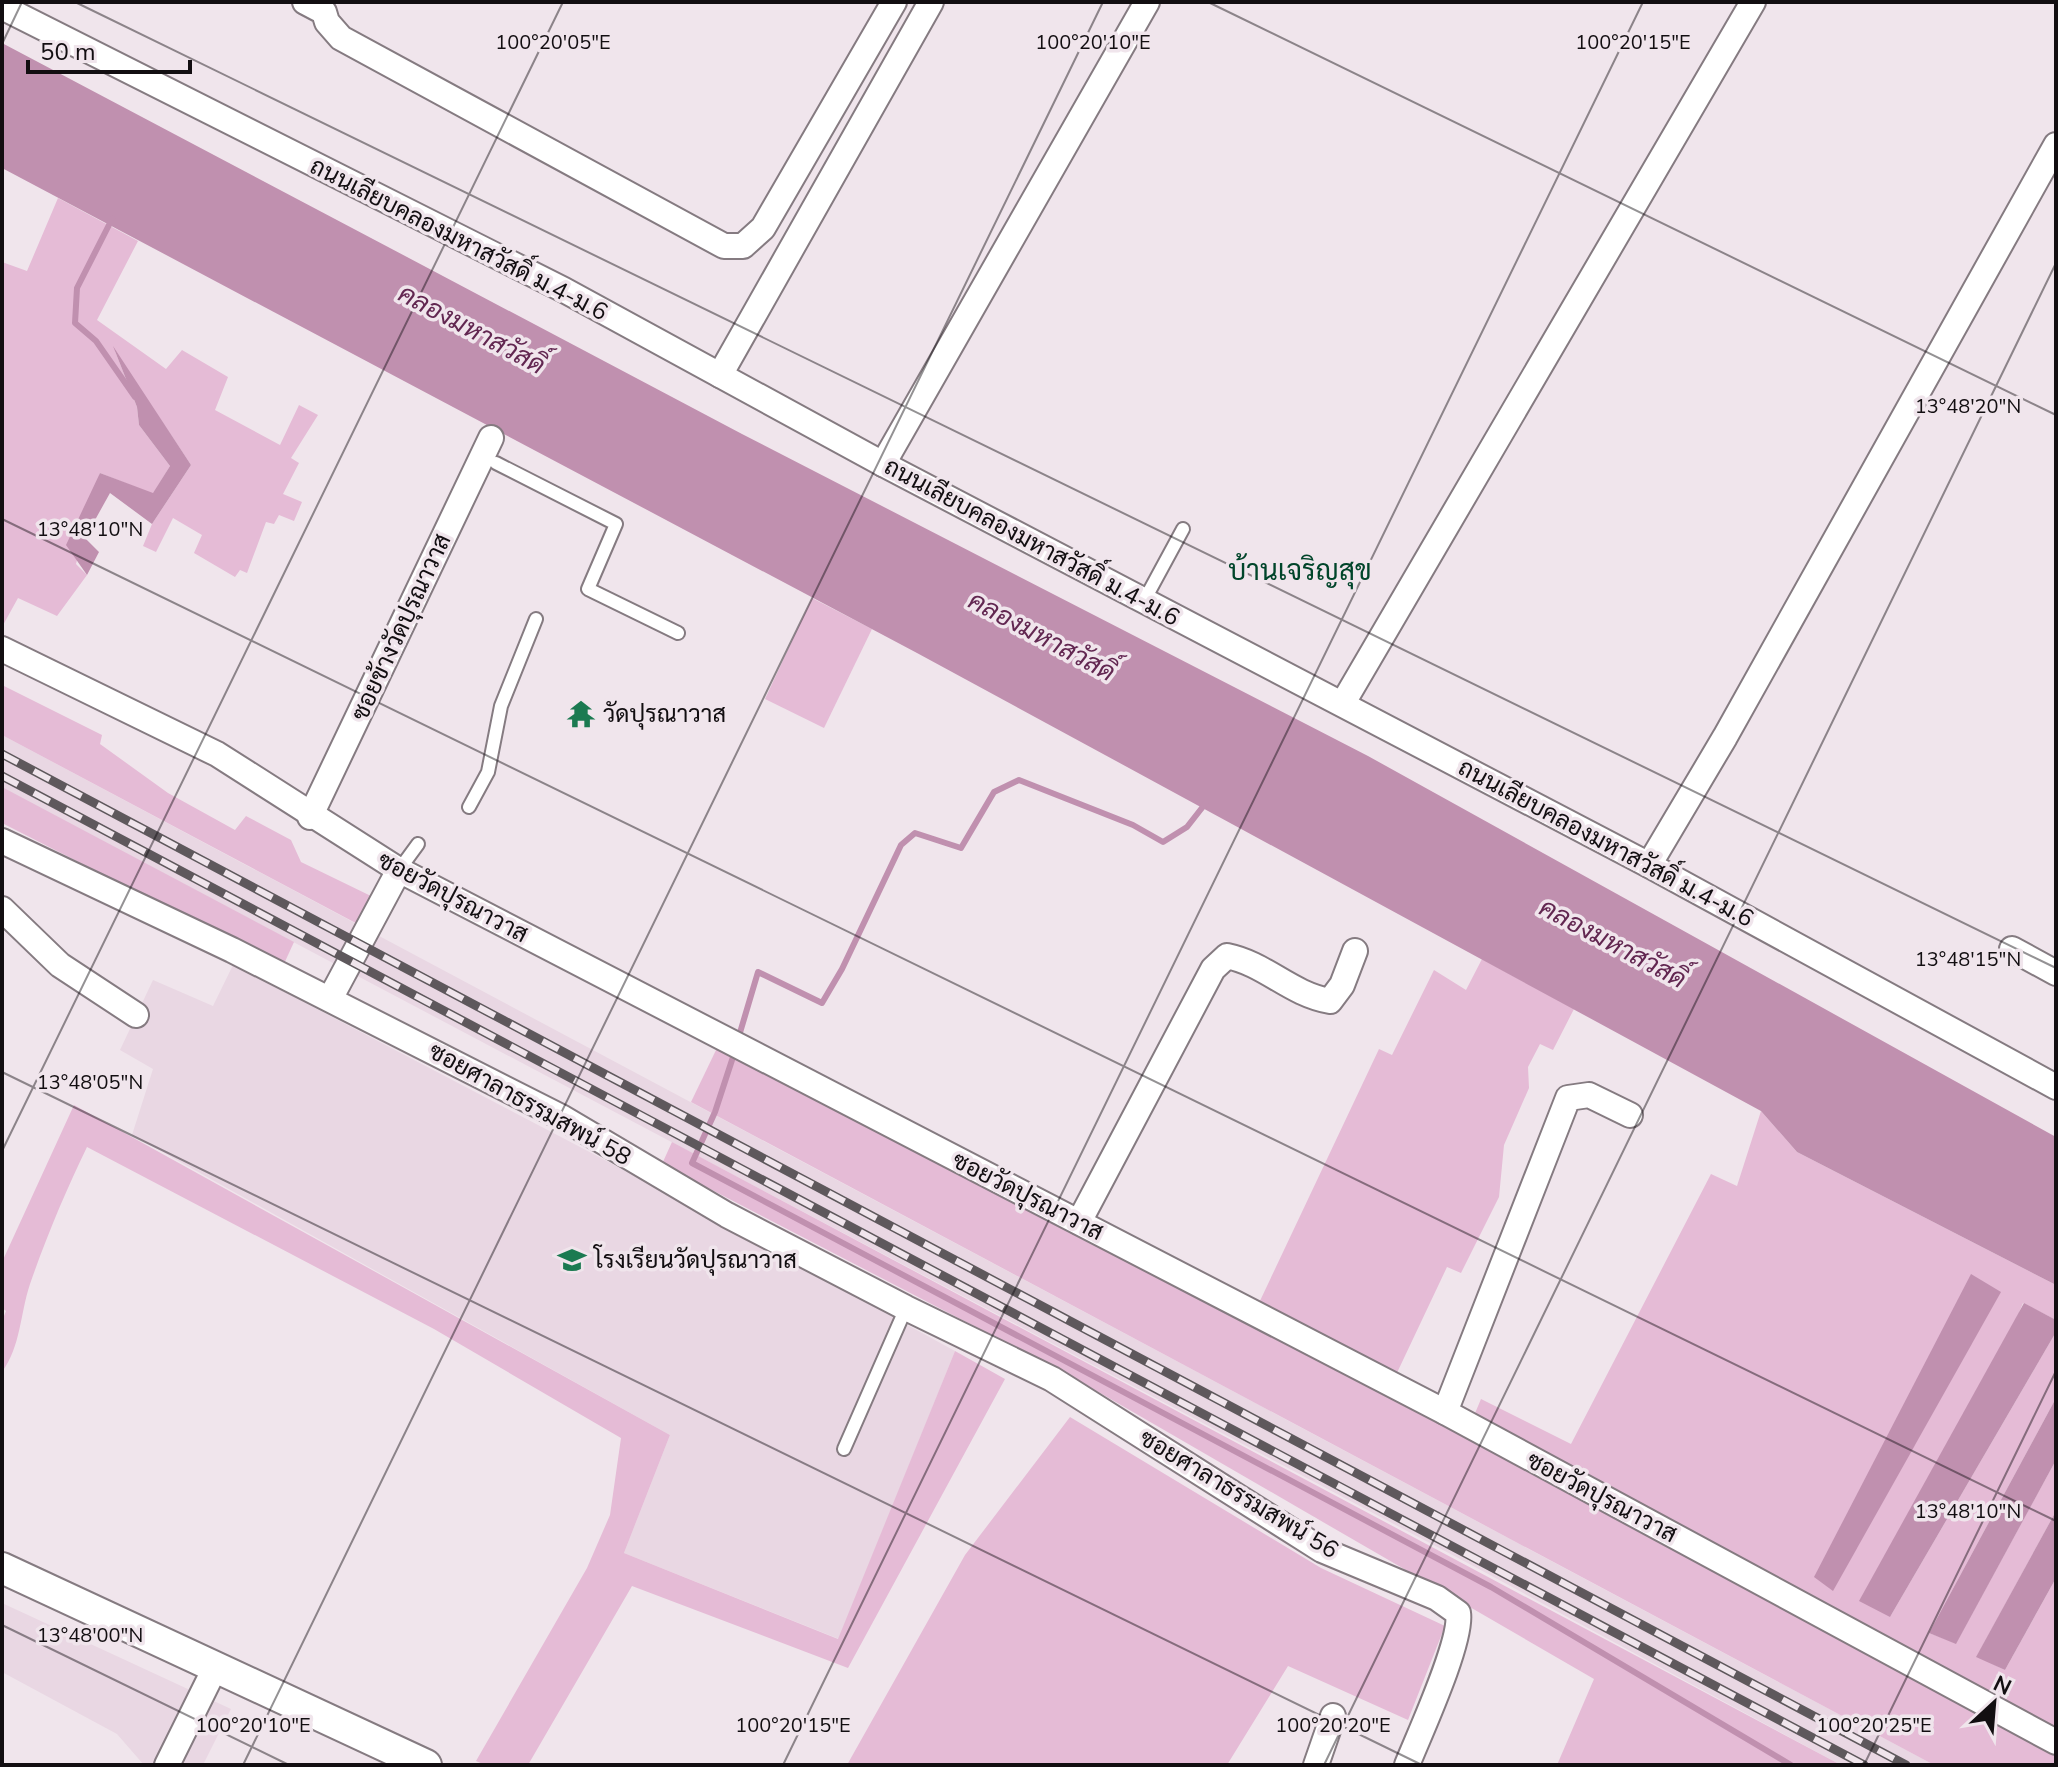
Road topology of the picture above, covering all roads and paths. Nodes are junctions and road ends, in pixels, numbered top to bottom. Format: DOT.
graph roads {
  1 [pos="894,2"];
  2 [pos="931,2"];
  3 [pos="1147,2"];
  4 [pos="1753,2"];
  5 [pos="320,5"];
  6 [pos="2,7"];
  7 [pos="2056,145"];
  8 [pos="720,375"];
  9 [pos="491,438"];
  10 [pos="496,463"];
  11 [pos="883,464"];
  12 [pos="1183,529"];
  13 [pos="1144,601"];
  14 [pos="536,619"];
  15 [pos="678,633"];
  16 [pos="2,649"];
  17 [pos="1343,703"];
  18 [pos="469,807"];
  19 [pos="310,817"];
  20 [pos="2,841"];
  21 [pos="418,844"];
  22 [pos="1649,865"];
  23 [pos="399,870"];
  24 [pos="2,909"];
  25 [pos="2012,949"];
  26 [pos="1355,951"];
  27 [pos="2056,973"];
  28 [pos="330,999"];
  29 [pos="136,1015"];
  30 [pos="2056,1087"];
  31 [pos="1630,1115"];
  32 [pos="1079,1222"];
  33 [pos="906,1308"];
  34 [pos="1052,1379"];
  35 [pos="1445,1412"];
  36 [pos="844,1449"];
  37 [pos="2,1568"];
  38 [pos="216,1666"];
  39 [pos="1333,1716"];
  40 [pos="2056,1742"];
  41 [pos="167,1765"];
  42 [pos="426,1765"];
  43 [pos="1316,1765"];
  44 [pos="1407,1765"];
  1 -- 5 [label="street"];
  2 -- 8 [label="street"];
  3 -- 11 [label="street"];
  4 -- 17 [label="street"];
  6 -- 8 [label="street, ถนนเลียบคลองมหาสวัสดิ์ ม.4-ม.6"];
  7 -- 22 [label="street"];
  8 -- 11 [label="street, ถนนเลียบคลองมหาสวัสดิ์ ม.4-ม.6"];
  9 -- 19 [label="street, ซอยข้างวัดปุรณาวาส"];
  10 -- 15 [label="lane"];
  11 -- 13 [label="street, ถนนเลียบคลองมหาสวัสดิ์ ม.4-ม.6"];
  12 -- 13 [label="lane"];
  13 -- 17 [label="street, ถนนเลียบคลองมหาสวัสดิ์ ม.4-ม.6"];
  14 -- 18 [label="lane"];
  16 -- 19 [label="street, ซอยวัดปุรณาวาส"];
  17 -- 22 [label="street, ถนนเลียบคลองมหาสวัสดิ์ ม.4-ม.6"];
  19 -- 23 [label="street, ซอยวัดปุรณาวาส"];
  20 -- 28 [label="street, ซอยศาลาธรรมสพน์ 58"];
  21 -- 23 [label="lane"];
  22 -- 30 [label="street, ถนนเลียบคลองมหาสวัสดิ์ ม.4-ม.6"];
  23 -- 28 [label="street"];
  23 -- 32 [label="street, ซอยวัดปุรณาวาส"];
  24 -- 29 [label="street"];
  25 -- 27 [label="street"];
  26 -- 32 [label="street"];
  28 -- 33 [label="street, ซอยศาลาธรรมสพน์ 58"];
  31 -- 35 [label="street"];
  32 -- 35 [label="street, ซอยวัดปุรณาวาส"];
  33 -- 34 [label="street, ซอยศาลาธรรมสพน์ 58"];
  33 -- 36 [label="lane"];
  34 -- 44 [label="street, ซอยศาลาธรรมสพน์ 56"];
  35 -- 40 [label="street, ซอยวัดปุรณาวาส"];
  37 -- 38 [label="street"];
  38 -- 41 [label="street"];
  38 -- 42 [label="street"];
  39 -- 43 [label="street"];
}
